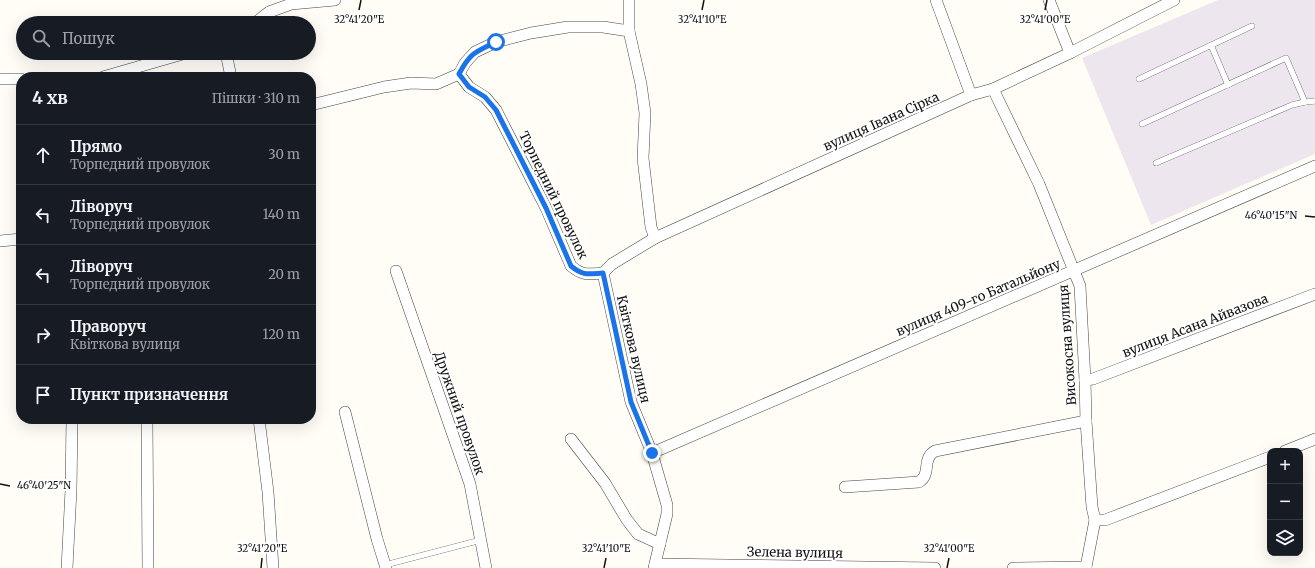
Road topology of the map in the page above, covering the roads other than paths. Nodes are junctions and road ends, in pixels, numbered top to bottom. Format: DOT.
graph roads {
  1 [pos="334,0"];
  2 [pos="629,0"];
  3 [pos="936,0"];
  4 [pos="1049,0"];
  5 [pos="1174,0"];
  6 [pos="264,16"];
  7 [pos="1252,26"];
  8 [pos="630,31"];
  9 [pos="1211,45"];
  10 [pos="1070,54"];
  11 [pos="162,60"];
  12 [pos="227,60"];
  13 [pos="120,72"];
  14 [pos="230,72"];
  15 [pos="459,74"];
  16 [pos="1139,78"];
  17 [pos="0,79"];
  18 [pos="16,79"];
  19 [pos="1228,85"];
  20 [pos="993,89"];
  21 [pos="971,95"];
  22 [pos="1305,102"];
  23 [pos="1315,102"];
  24 [pos="316,104"];
  25 [pos="1142,124"];
  26 [pos="1156,162"];
  27 [pos="1315,166"];
  28 [pos="655,238"];
  29 [pos="16,239"];
  30 [pos="0,241"];
  31 [pos="396,271"];
  32 [pos="1074,271"];
  33 [pos="603,273"];
  34 [pos="1315,294"];
  35 [pos="1085,380"];
  36 [pos="345,412"];
  37 [pos="1086,421"];
  38 [pos="72,424"];
  39 [pos="147,424"];
  40 [pos="260,424"];
  41 [pos="572,439"];
  42 [pos="1315,439"];
  43 [pos="1292,448"];
  44 [pos="652,453"];
  45 [pos="1267,458"];
  46 [pos="845,487"];
  47 [pos="1095,520"];
  48 [pos="481,540"];
  49 [pos="660,544"];
  50 [pos="385,566"];
  51 [pos="654,566"];
  52 [pos="1086,567"];
  53 [pos="67,568"];
  54 [pos="148,568"];
  55 [pos="273,568"];
  56 [pos="486,568"];
  57 [pos="935,568"];
  58 [pos="1012,568"];
  1 -- 6 [label="street"];
  2 -- 8 [label="street"];
  3 -- 21 [label="street"];
  4 -- 10 [label="street"];
  5 -- 10 [label="street, вулиця Івана Сірка"];
  7 -- 9 [label="lane"];
  8 -- 15 [label="street"];
  8 -- 28 [label="street"];
  9 -- 16 [label="lane"];
  9 -- 19 [label="lane"];
  10 -- 20 [label="street, вулиця Івана Сірка"];
  11 -- 13 [label="street"];
  12 -- 14 [label="street"];
  15 -- 24 [label="street"];
  15 -- 33 [label="street, Торпедний провулок"];
  17 -- 18 [label="street"];
  19 -- 22 [label="lane"];
  19 -- 25 [label="lane"];
  20 -- 21 [label="street, вулиця Івана Сірка"];
  20 -- 32 [label="street, Високосна вулиця"];
  21 -- 28 [label="street, вулиця Івана Сірка"];
  22 -- 23 [label="lane"];
  22 -- 26 [label="lane"];
  27 -- 32 [label="street, вулиця 409-го Батальйону"];
  28 -- 33 [label="street, вулиця Івана Сірка"];
  29 -- 30 [label="street"];
  31 -- 48 [label="street, Дружний провулок"];
  32 -- 35 [label="street, Високосна вулиця"];
  32 -- 44 [label="street, вулиця 409-го Батальйону"];
  33 -- 44 [label="street, Квіткова вулиця"];
  34 -- 35 [label="street, вулиця Асана Айвазова"];
  35 -- 37 [label="street, Високосна вулиця"];
  36 -- 50 [label="street"];
  37 -- 46 [label="street"];
  37 -- 47 [label="street, Високосна вулиця"];
  38 -- 53 [label="street"];
  39 -- 54 [label="street"];
  40 -- 55 [label="street"];
  41 -- 49 [label="street"];
  42 -- 43 [label="street"];
  44 -- 49 [label="street, Квіткова вулиця"];
  45 -- 47 [label="street"];
  47 -- 52 [label="street, Високосна вулиця"];
  48 -- 50 [label="lane"];
  48 -- 56 [label="street, Дружний провулок"];
  49 -- 51 [label="street, Квіткова вулиця"];
  51 -- 57 [label="street, Зелена вулиця"];
  52 -- 58 [label="street"];
}
